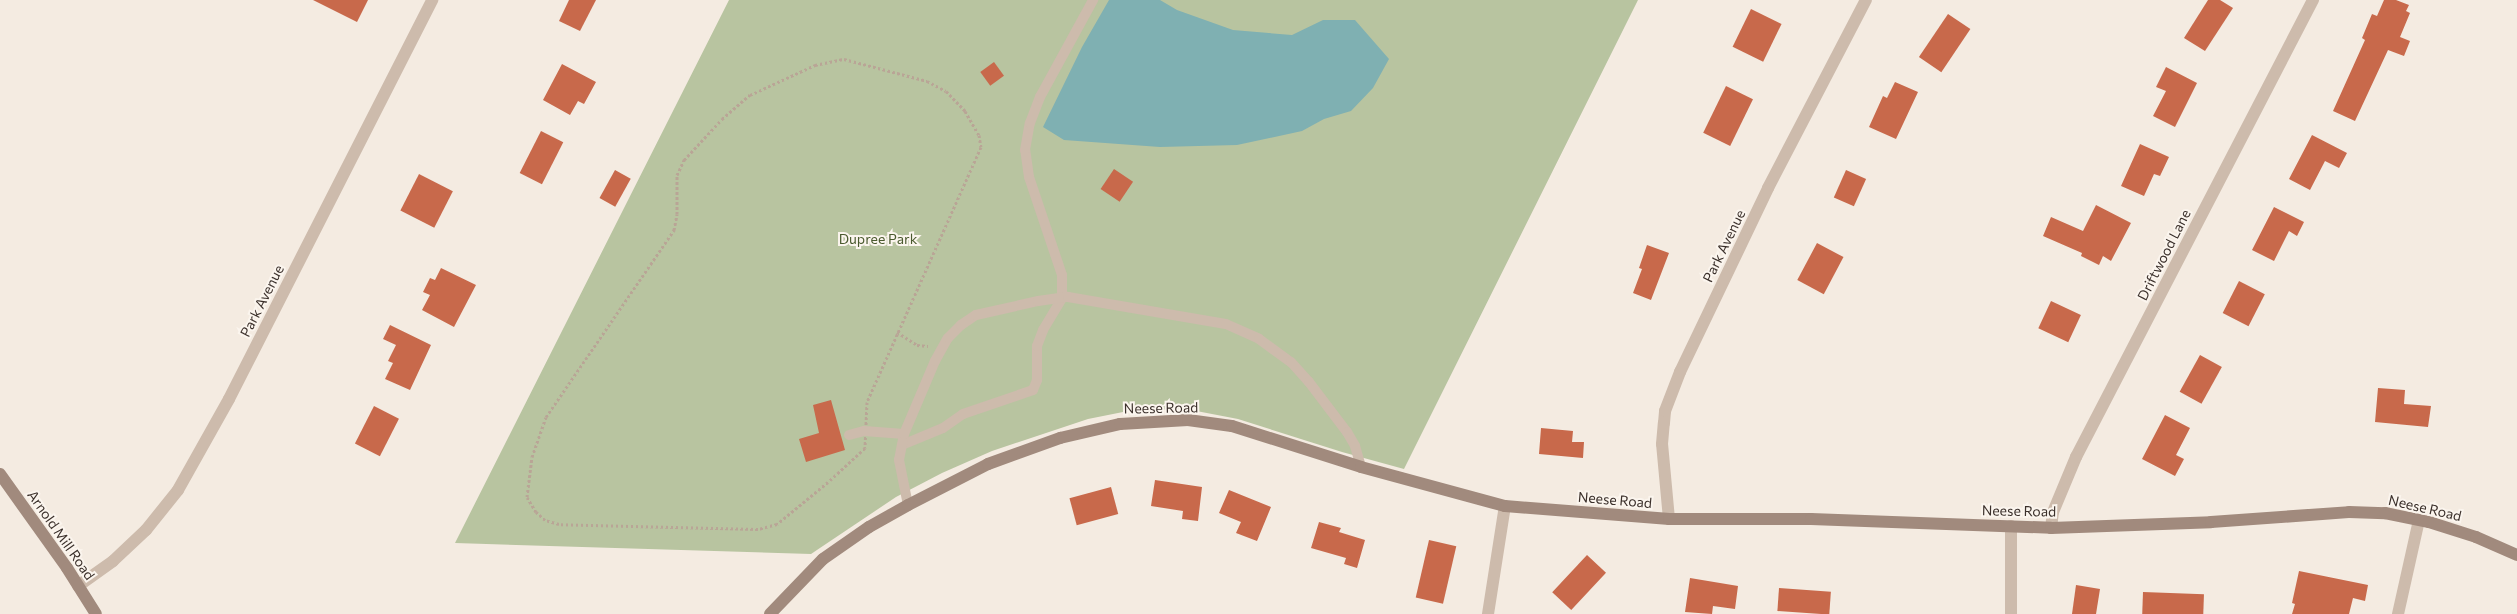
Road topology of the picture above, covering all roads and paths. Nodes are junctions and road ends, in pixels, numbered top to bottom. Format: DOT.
graph roads {
  1 [pos="432,0"];
  2 [pos="1092,0"];
  3 [pos="1866,0"];
  4 [pos="2313,0"];
  5 [pos="1062,298"];
  6 [pos="897,332"];
  7 [pos="942,348"];
  8 [pos="864,431"];
  9 [pos="904,434"];
  10 [pos="849,435"];
  11 [pos="902,445"];
  12 [pos="1361,467"];
  13 [pos="0,474"];
  14 [pos="908,504"];
  15 [pos="1505,506"];
  16 [pos="1669,519"];
  17 [pos="2419,520"];
  18 [pos="2011,526"];
  19 [pos="2051,528"];
  20 [pos="2517,555"];
  21 [pos="78,586"];
  22 [pos="96,614"];
  23 [pos="770,614"];
  24 [pos="1488,614"];
  25 [pos="2011,614"];
  26 [pos="2398,614"];
  1 -- 21 [label="street, Park Avenue"];
  2 -- 5 [label="lane"];
  3 -- 16 [label="street, Park Avenue"];
  4 -- 19 [label="street, Driftwood Lane"];
  5 -- 7 [label="lane"];
  5 -- 11 [label="lane"];
  5 -- 12 [label="lane"];
  6 -- 7 [label="path"];
  6 -- 8 [label="path"];
  6 -- 8 [label="path"];
  7 -- 9 [label="lane"];
  8 -- 9 [label="lane"];
  8 -- 10 [label="lane"];
  9 -- 11 [label="lane"];
  11 -- 14 [label="lane"];
  12 -- 14 [label="street, Neese Road"];
  12 -- 15 [label="street, Neese Road"];
  13 -- 21 [label="street, Arnold Mill Road"];
  14 -- 23 [label="street, Neese Road"];
  15 -- 16 [label="street, Neese Road"];
  15 -- 24 [label="street"];
  16 -- 18 [label="street, Neese Road"];
  17 -- 19 [label="street, Neese Road"];
  17 -- 20 [label="street, Neese Road"];
  17 -- 26 [label="street"];
  18 -- 19 [label="street, Neese Road"];
  18 -- 25 [label="street"];
  21 -- 22 [label="street, Arnold Mill Road"];
}
